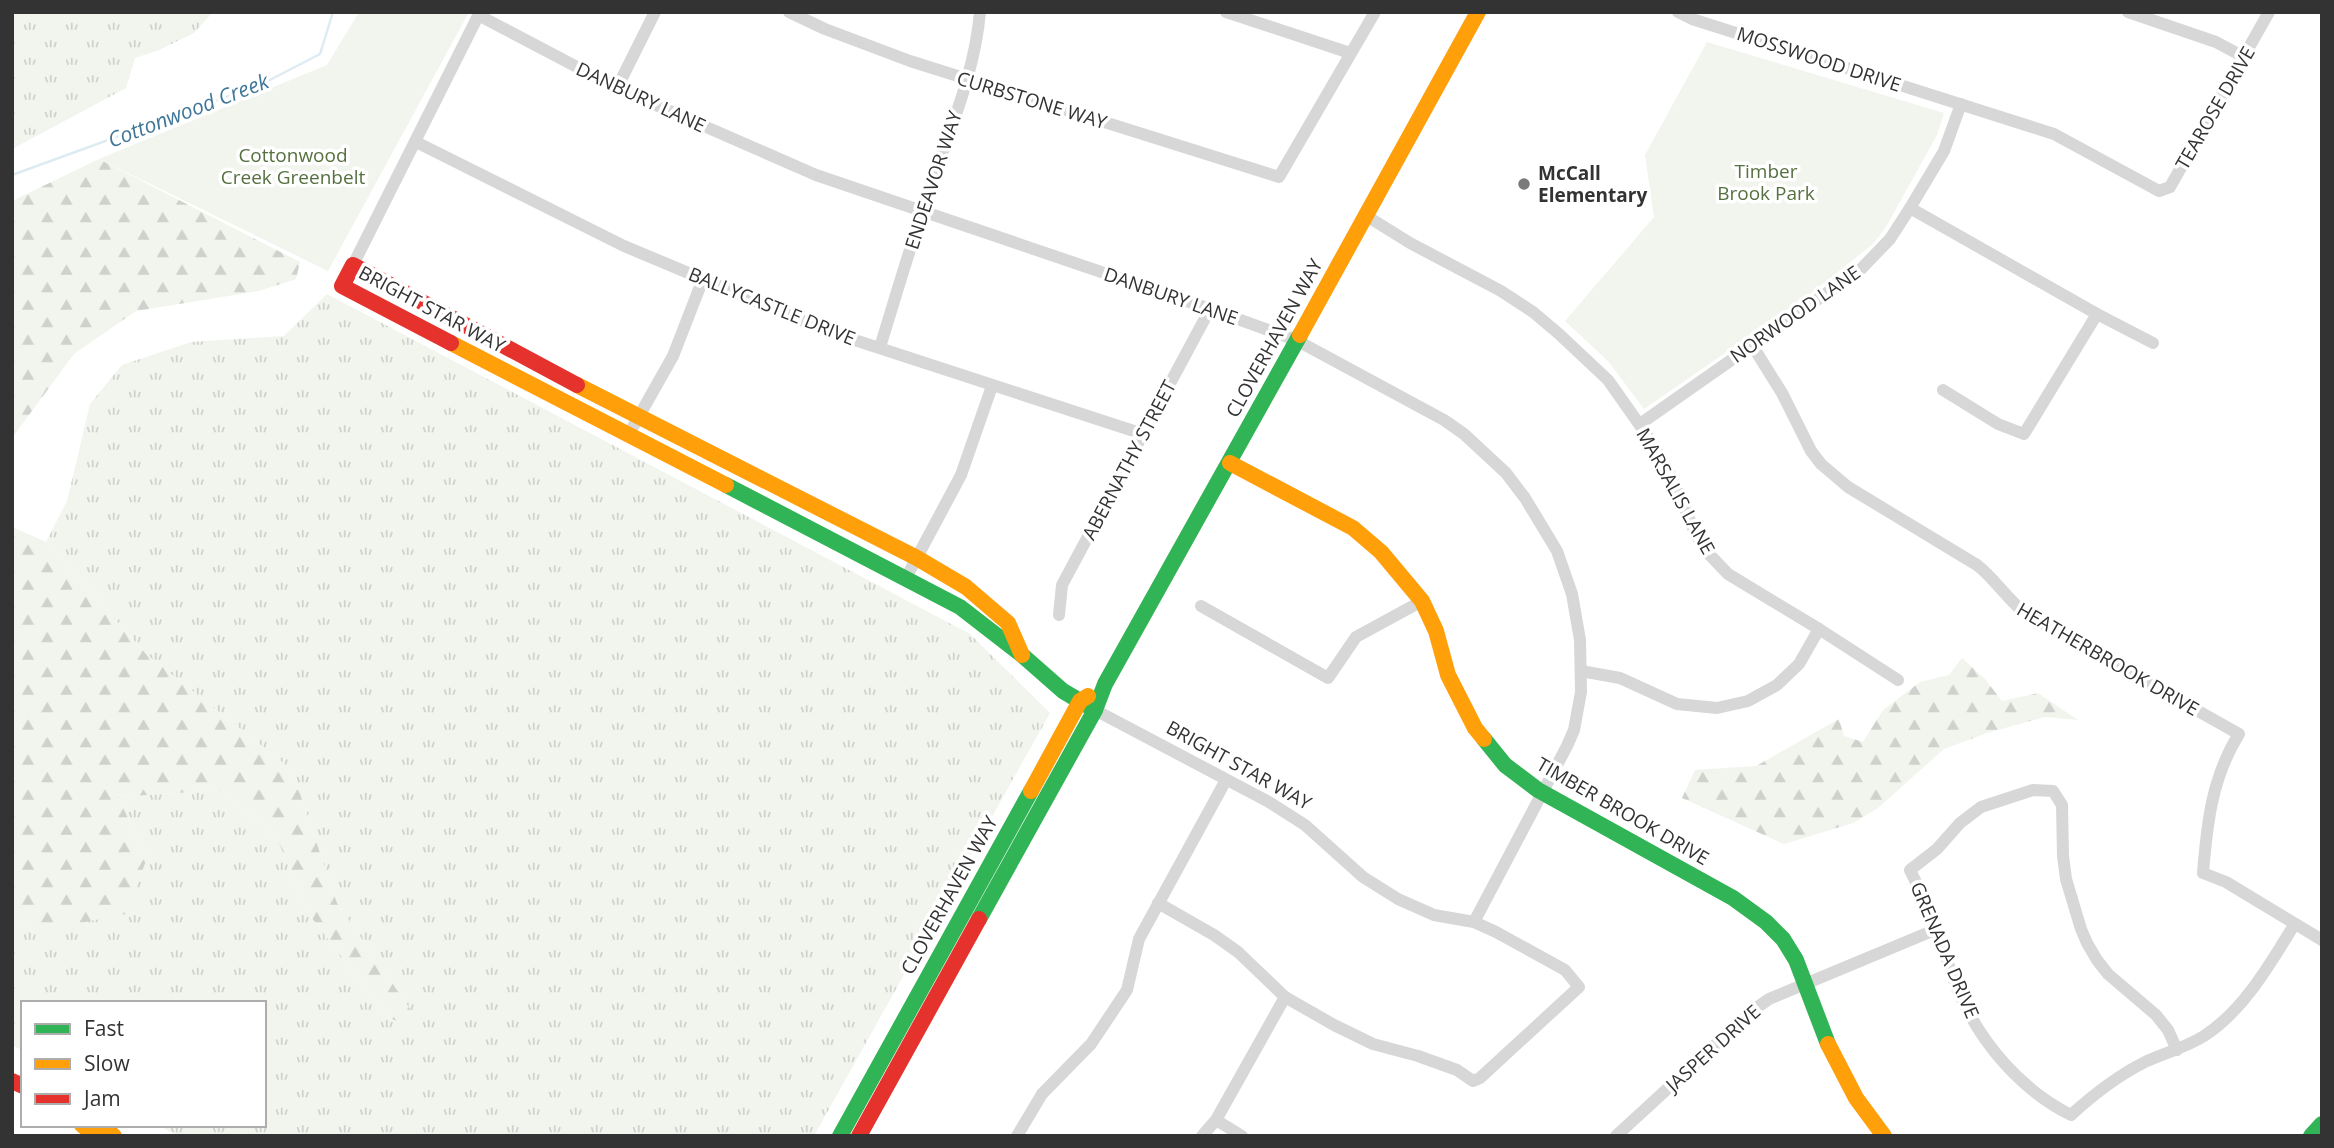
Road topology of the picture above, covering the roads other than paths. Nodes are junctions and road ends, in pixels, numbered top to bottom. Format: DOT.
graph roads {
  1 [pos="655,12"];
  2 [pos="789,12"];
  3 [pos="980,12"];
  4 [pos="1226,12"];
  5 [pos="1375,12"];
  6 [pos="1478,12"];
  7 [pos="1678,12"];
  8 [pos="2128,12"];
  9 [pos="2269,12"];
  10 [pos="479,13"];
  11 [pos="1350,53"];
  12 [pos="2244,57"];
  13 [pos="967,80"];
  14 [pos="617,88"];
  15 [pos="1961,104"];
  16 [pos="416,142"];
  17 [pos="1910,208"];
  18 [pos="922,210"];
  19 [pos="1365,215"];
  20 [pos="353,265"];
  21 [pos="703,279"];
  22 [pos="1210,309"];
  23 [pos="2097,314"];
  24 [pos="1296,340"];
  25 [pos="2153,343"];
  26 [pos="1752,345"];
  27 [pos="880,347"];
  28 [pos="992,386"];
  29 [pos="1943,390"];
  30 [pos="638,418"];
  31 [pos="1640,424"];
  32 [pos="629,434"];
  33 [pos="1143,435"];
  34 [pos="1230,463"];
  35 [pos="917,558"];
  36 [pos="906,578"];
  37 [pos="1422,601"];
  38 [pos="1201,606"];
  39 [pos="1059,615"];
  40 [pos="1819,629"];
  41 [pos="1022,655"];
  42 [pos="1581,671"];
  43 [pos="1898,680"];
  44 [pos="1105,684"];
  45 [pos="1080,701"];
  46 [pos="1095,710"];
  47 [pos="1226,780"];
  48 [pos="1541,792"];
  49 [pos="1158,903"];
  50 [pos="1474,922"];
  51 [pos="2294,925"];
  52 [pos="1937,929"];
  53 [pos="2322,940"];
  54 [pos="1808,983"];
  55 [pos="1285,997"];
  56 [pos="2177,1050"];
  57 [pos="1216,1120"];
  58 [pos="2322,1124"];
  59 [pos="841,1136"];
  60 [pos="859,1136"];
  61 [pos="1017,1136"];
  62 [pos="1202,1136"];
  63 [pos="1242,1136"];
  64 [pos="1616,1136"];
  65 [pos="1884,1136"];
  66 [pos="2311,1136"];
  1 -- 14 [label="street"];
  2 -- 13 [label="street, CURBSTONE WAY"];
  3 -- 13 [label="street, ENDEAVOR WAY"];
  4 -- 11 [label="street"];
  5 -- 11 [label="street"];
  6 -- 19 [label="street, CLOVERHAVEN WAY"];
  7 -- 15 [label="street, MOSSWOOD DRIVE"];
  8 -- 12 [label="street"];
  9 -- 12 [label="street, TEAROSE DRIVE"];
  10 -- 14 [label="street, DANBURY LANE"];
  10 -- 16 [label="street"];
  11 -- 13 [label="street, CURBSTONE WAY"];
  12 -- 15 [label="street, TEAROSE DRIVE"];
  13 -- 18 [label="street, ENDEAVOR WAY"];
  14 -- 18 [label="street, DANBURY LANE"];
  15 -- 17 [label="street, NORWOOD LANE"];
  16 -- 20 [label="street"];
  16 -- 21 [label="street, BALLYCASTLE DRIVE"];
  17 -- 23 [label="street"];
  17 -- 26 [label="street, NORWOOD LANE"];
  18 -- 22 [label="street, DANBURY LANE"];
  18 -- 27 [label="street, ENDEAVOR WAY"];
  19 -- 24 [label="street, CLOVERHAVEN WAY"];
  19 -- 31 [label="street, MARSALIS LANE"];
  20 -- 30 [label="street, BRIGHT STAR WAY"];
  20 -- 32 [label="street, BRIGHT STAR WAY"];
  21 -- 27 [label="street, BALLYCASTLE DRIVE"];
  21 -- 30 [label="street"];
  22 -- 24 [label="street, DANBURY LANE"];
  22 -- 33 [label="street, ABERNATHY STREET"];
  23 -- 25 [label="street"];
  23 -- 29 [label="street"];
  24 -- 34 [label="street, CLOVERHAVEN WAY"];
  24 -- 42 [label="street, DANBURY LANE"];
  26 -- 31 [label="street, NORWOOD LANE"];
  26 -- 51 [label="street, HEATHERBROOK DRIVE"];
  27 -- 28 [label="street, BALLYCASTLE DRIVE"];
  28 -- 33 [label="street, BALLYCASTLE DRIVE"];
  28 -- 35 [label="street"];
  30 -- 32 [label="street"];
  30 -- 35 [label="street, BRIGHT STAR WAY"];
  31 -- 40 [label="street, MARSALIS LANE"];
  32 -- 36 [label="street, BRIGHT STAR WAY"];
  33 -- 39 [label="street, ABERNATHY STREET"];
  34 -- 37 [label="street, TIMBER BROOK DRIVE"];
  34 -- 44 [label="street, CLOVERHAVEN WAY"];
  35 -- 36 [label="street"];
  35 -- 41 [label="street, BRIGHT STAR WAY"];
  36 -- 41 [label="street, BRIGHT STAR WAY"];
  37 -- 38 [label="street"];
  37 -- 48 [label="street, TIMBER BROOK DRIVE"];
  40 -- 42 [label="street"];
  40 -- 43 [label="street, MARSALIS LANE"];
  41 -- 45 [label="street, BRIGHT STAR WAY"];
  42 -- 48 [label="street, DANBURY LANE"];
  44 -- 45 [label="street, CLOVERHAVEN WAY"];
  44 -- 46 [label="street, CLOVERHAVEN WAY"];
  45 -- 46 [label="street, BRIGHT STAR WAY"];
  45 -- 59 [label="street, CLOVERHAVEN WAY"];
  46 -- 47 [label="street, BRIGHT STAR WAY"];
  46 -- 60 [label="street, CLOVERHAVEN WAY"];
  47 -- 49 [label="street"];
  47 -- 50 [label="street, BRIGHT STAR WAY"];
  48 -- 50 [label="street, DANBURY LANE"];
  48 -- 54 [label="street, TIMBER BROOK DRIVE"];
  49 -- 55 [label="street"];
  49 -- 61 [label="street"];
  50 -- 55 [label="street, BRIGHT STAR WAY"];
  51 -- 53 [label="street"];
  51 -- 56 [label="street"];
  52 -- 54 [label="street, JASPER DRIVE"];
  52 -- 56 [label="street, GRENADA DRIVE"];
  52 -- 56 [label="street, GRENADA DRIVE"];
  54 -- 64 [label="street, JASPER DRIVE"];
  54 -- 65 [label="street, TIMBER BROOK DRIVE"];
  55 -- 57 [label="street"];
  57 -- 62 [label="street"];
  57 -- 63 [label="street"];
  58 -- 66 [label="street"];
}
